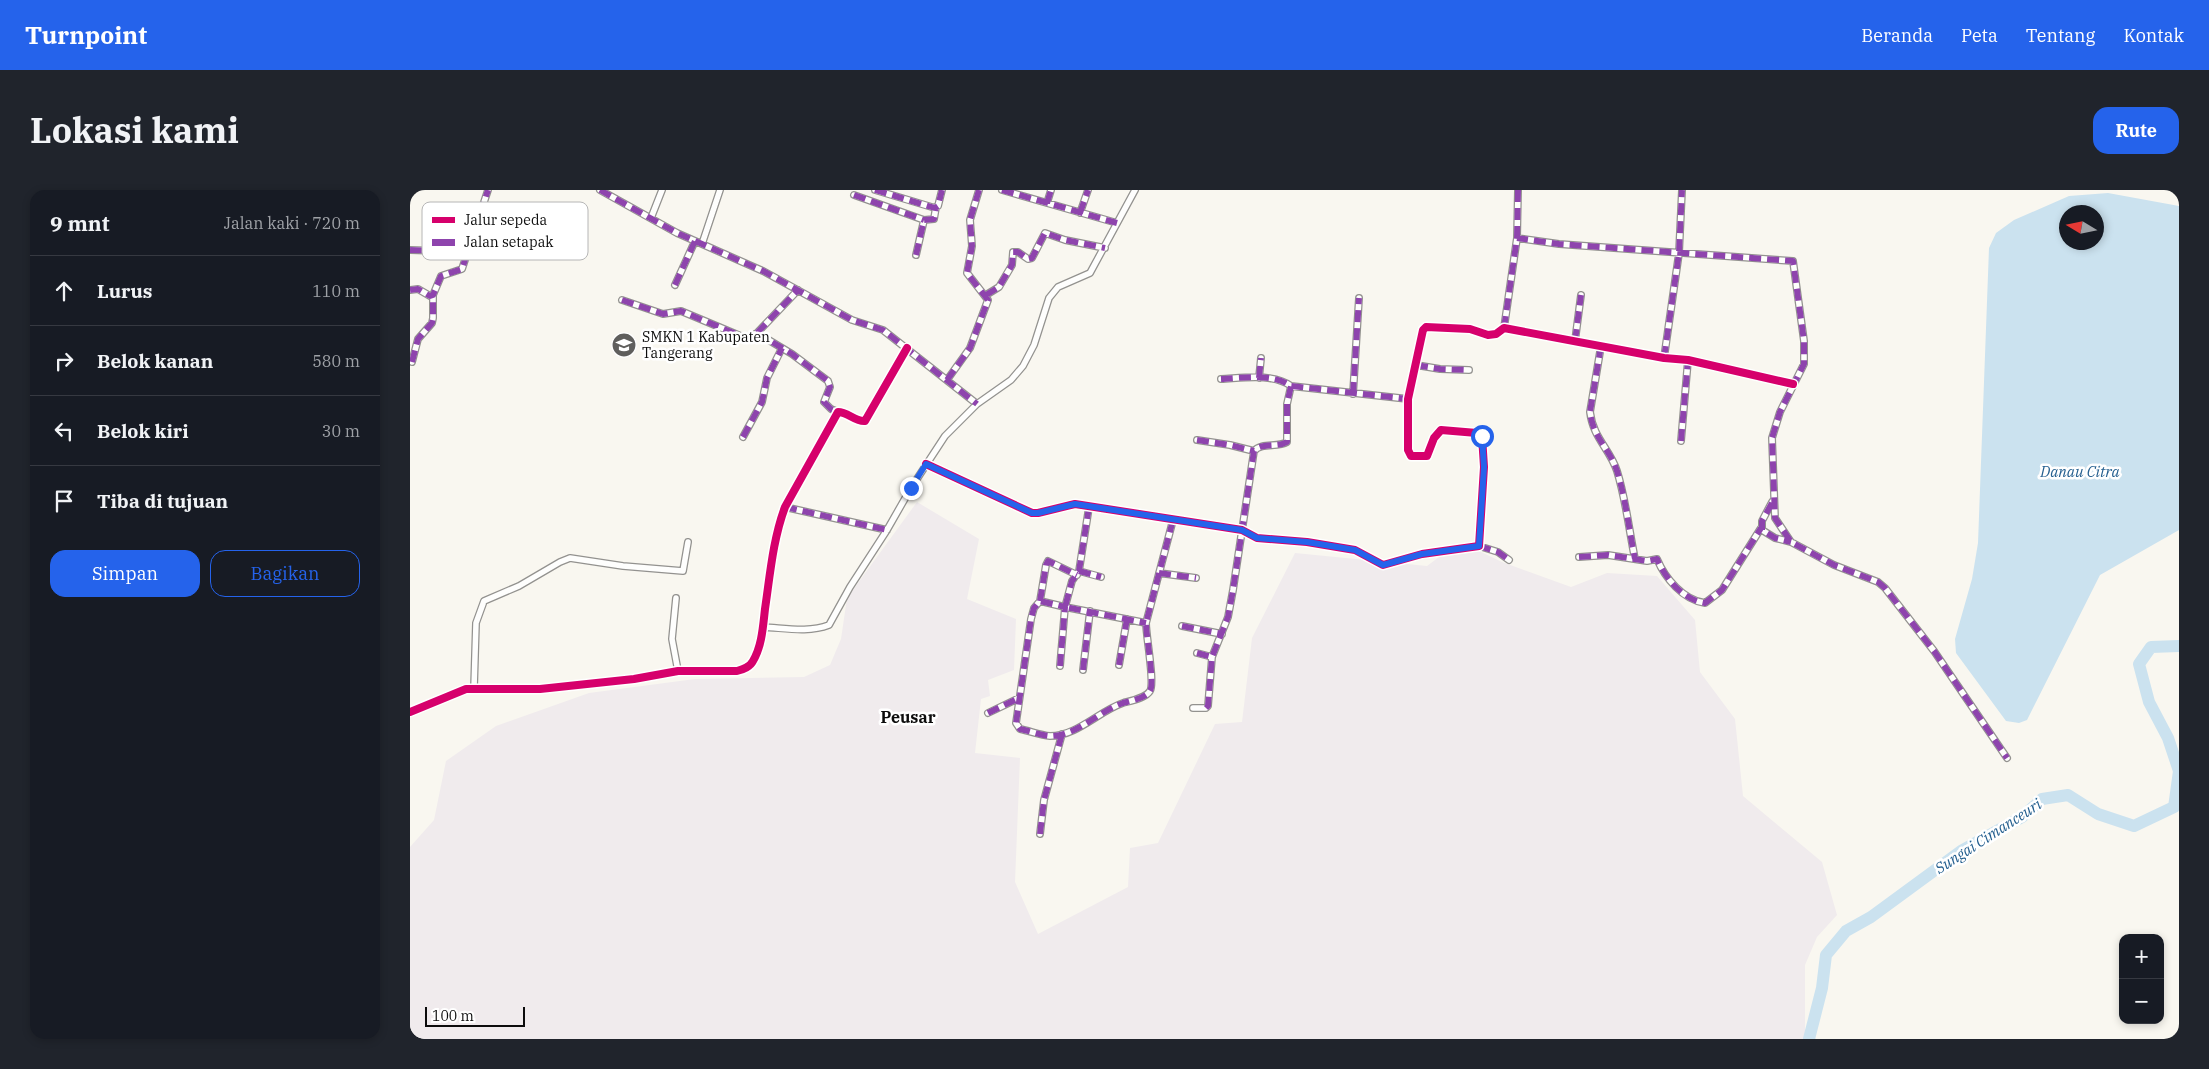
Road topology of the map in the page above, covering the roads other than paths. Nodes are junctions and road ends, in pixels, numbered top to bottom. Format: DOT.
graph roads {
  1 [pos="488,190"];
  2 [pos="600,190"];
  3 [pos="662,190"];
  4 [pos="720,190"];
  5 [pos="875,190"];
  6 [pos="942,190"];
  7 [pos="979,190"];
  8 [pos="1002,190"];
  9 [pos="1052,190"];
  10 [pos="1088,190"];
  11 [pos="1135,190"];
  12 [pos="1518,190"];
  13 [pos="1682,190"];
  14 [pos="1012,192"];
  15 [pos="854,195"];
  16 [pos="484,202"];
  17 [pos="1047,203"];
  18 [pos="936,207"];
  19 [pos="1080,213"];
  20 [pos="651,218"];
  21 [pos="924,220"];
  22 [pos="1117,223"];
  23 [pos="1516,238"];
  24 [pos="695,241"];
  25 [pos="702,244"];
  26 [pos="1105,248"];
  27 [pos="1679,253"];
  28 [pos="916,255"];
  29 [pos="466,260"];
  30 [pos="675,285"];
  31 [pos="410,290"];
  32 [pos="798,290"];
  33 [pos="433,295"];
  34 [pos="986,295"];
  35 [pos="1581,295"];
  36 [pos="1359,298"];
  37 [pos="622,300"];
  38 [pos="1504,328"];
  39 [pos="757,333"];
  40 [pos="1575,342"];
  41 [pos="1601,346"];
  42 [pos="782,348"];
  43 [pos="907,348"];
  44 [pos="1261,358"];
  45 [pos="1664,358"];
  46 [pos="1688,360"];
  47 [pos="412,362"];
  48 [pos="1416,365"];
  49 [pos="1469,370"];
  50 [pos="1260,378"];
  51 [pos="1222,379"];
  52 [pos="947,380"];
  53 [pos="1793,384"];
  54 [pos="1291,386"];
  55 [pos="1353,394"];
  56 [pos="1408,399"];
  57 [pos="977,404"];
  58 [pos="838,412"];
  59 [pos="743,437"];
  60 [pos="1197,440"];
  61 [pos="1681,441"];
  62 [pos="1254,451"];
  63 [pos="926,464"];
  64 [pos="1774,499"];
  65 [pos="785,507"];
  66 [pos="1089,507"];
  67 [pos="1173,520"];
  68 [pos="1761,528"];
  69 [pos="888,530"];
  70 [pos="1242,530"];
  71 [pos="688,542"];
  72 [pos="1791,542"];
  73 [pos="1479,546"];
  74 [pos="1579,558"];
  75 [pos="1635,559"];
  76 [pos="1509,560"];
  77 [pos="1078,573"];
  78 [pos="1159,573"];
  79 [pos="1101,578"];
  80 [pos="1196,578"];
  81 [pos="676,598"];
  82 [pos="1040,601"];
  83 [pos="1065,607"];
  84 [pos="1090,611"];
  85 [pos="1127,619"];
  86 [pos="1146,623"];
  87 [pos="1182,626"];
  88 [pos="763,627"];
  89 [pos="1222,634"];
  90 [pos="1197,652"];
  91 [pos="1212,657"];
  92 [pos="1119,665"];
  93 [pos="1060,666"];
  94 [pos="1083,670"];
  95 [pos="678,671"];
  96 [pos="474,688"];
  97 [pos="1019,698"];
  98 [pos="1193,708"];
  99 [pos="410,712"];
  100 [pos="988,713"];
  101 [pos="1062,734"];
  102 [pos="2007,758"];
  103 [pos="1040,834"];
  1 -- 16 [label="street"];
  2 -- 20 [label="street"];
  3 -- 20 [label="street"];
  4 -- 25 [label="street"];
  5 -- 18 [label="street"];
  6 -- 18 [label="street"];
  7 -- 34 [label="street"];
  8 -- 14 [label="street"];
  9 -- 17 [label="street"];
  10 -- 19 [label="street"];
  11 -- 22 [label="street"];
  12 -- 23 [label="street"];
  13 -- 27 [label="street"];
  14 -- 17 [label="street"];
  15 -- 21 [label="street"];
  17 -- 19 [label="street"];
  18 -- 21 [label="street"];
  19 -- 22 [label="street"];
  20 -- 24 [label="street"];
  21 -- 28 [label="street"];
  22 -- 26 [label="street"];
  23 -- 27 [label="street"];
  23 -- 38 [label="street"];
  24 -- 25 [label="street"];
  24 -- 30 [label="street"];
  25 -- 32 [label="street"];
  26 -- 34 [label="street"];
  26 -- 57 [label="street"];
  27 -- 45 [label="street"];
  27 -- 53 [label="street"];
  29 -- 33 [label="street"];
  31 -- 33 [label="street"];
  32 -- 39 [label="street"];
  32 -- 43 [label="street"];
  33 -- 47 [label="street"];
  34 -- 52 [label="street"];
  35 -- 40 [label="street"];
  36 -- 55 [label="street"];
  37 -- 39 [label="street"];
  38 -- 40 [label="street"];
  38 -- 48 [label="street"];
  39 -- 42 [label="street"];
  40 -- 41 [label="street"];
  41 -- 45 [label="street"];
  41 -- 75 [label="street"];
  42 -- 58 [label="street"];
  42 -- 59 [label="street"];
  43 -- 52 [label="street"];
  43 -- 58 [label="street"];
  44 -- 50 [label="street"];
  45 -- 46 [label="street"];
  46 -- 53 [label="street"];
  46 -- 61 [label="street"];
  48 -- 49 [label="street"];
  48 -- 56 [label="street"];
  50 -- 51 [label="street"];
  50 -- 54 [label="street"];
  52 -- 57 [label="street"];
  53 -- 64 [label="street"];
  54 -- 55 [label="street"];
  54 -- 62 [label="street"];
  55 -- 56 [label="street"];
  56 -- 73 [label="street"];
  57 -- 63 [label="street"];
  58 -- 65 [label="street"];
  60 -- 62 [label="street"];
  62 -- 70 [label="street"];
  63 -- 66 [label="street"];
  63 -- 69 [label="street"];
  64 -- 68 [label="street"];
  64 -- 72 [label="street"];
  65 -- 69 [label="street"];
  65 -- 88 [label="street"];
  66 -- 67 [label="street"];
  66 -- 77 [label="street"];
  67 -- 70 [label="street"];
  67 -- 78 [label="street"];
  68 -- 72 [label="street"];
  68 -- 75 [label="street"];
  69 -- 88 [label="street"];
  70 -- 73 [label="street"];
  70 -- 89 [label="street"];
  71 -- 96 [label="street"];
  72 -- 102 [label="street"];
  73 -- 76 [label="street"];
  74 -- 75 [label="street"];
  77 -- 79 [label="street"];
  77 -- 82 [label="street"];
  77 -- 83 [label="street"];
  78 -- 80 [label="street"];
  78 -- 86 [label="street"];
  81 -- 95 [label="street"];
  82 -- 83 [label="street"];
  82 -- 97 [label="street"];
  83 -- 84 [label="street"];
  83 -- 93 [label="street"];
  84 -- 85 [label="street"];
  84 -- 94 [label="street"];
  85 -- 86 [label="street"];
  85 -- 92 [label="street"];
  86 -- 101 [label="street"];
  87 -- 89 [label="street"];
  88 -- 95 [label="street"];
  89 -- 91 [label="street"];
  90 -- 91 [label="street"];
  91 -- 98 [label="street"];
  95 -- 96 [label="street"];
  96 -- 99 [label="street"];
  97 -- 100 [label="street"];
  97 -- 101 [label="street"];
  101 -- 103 [label="street"];
}
